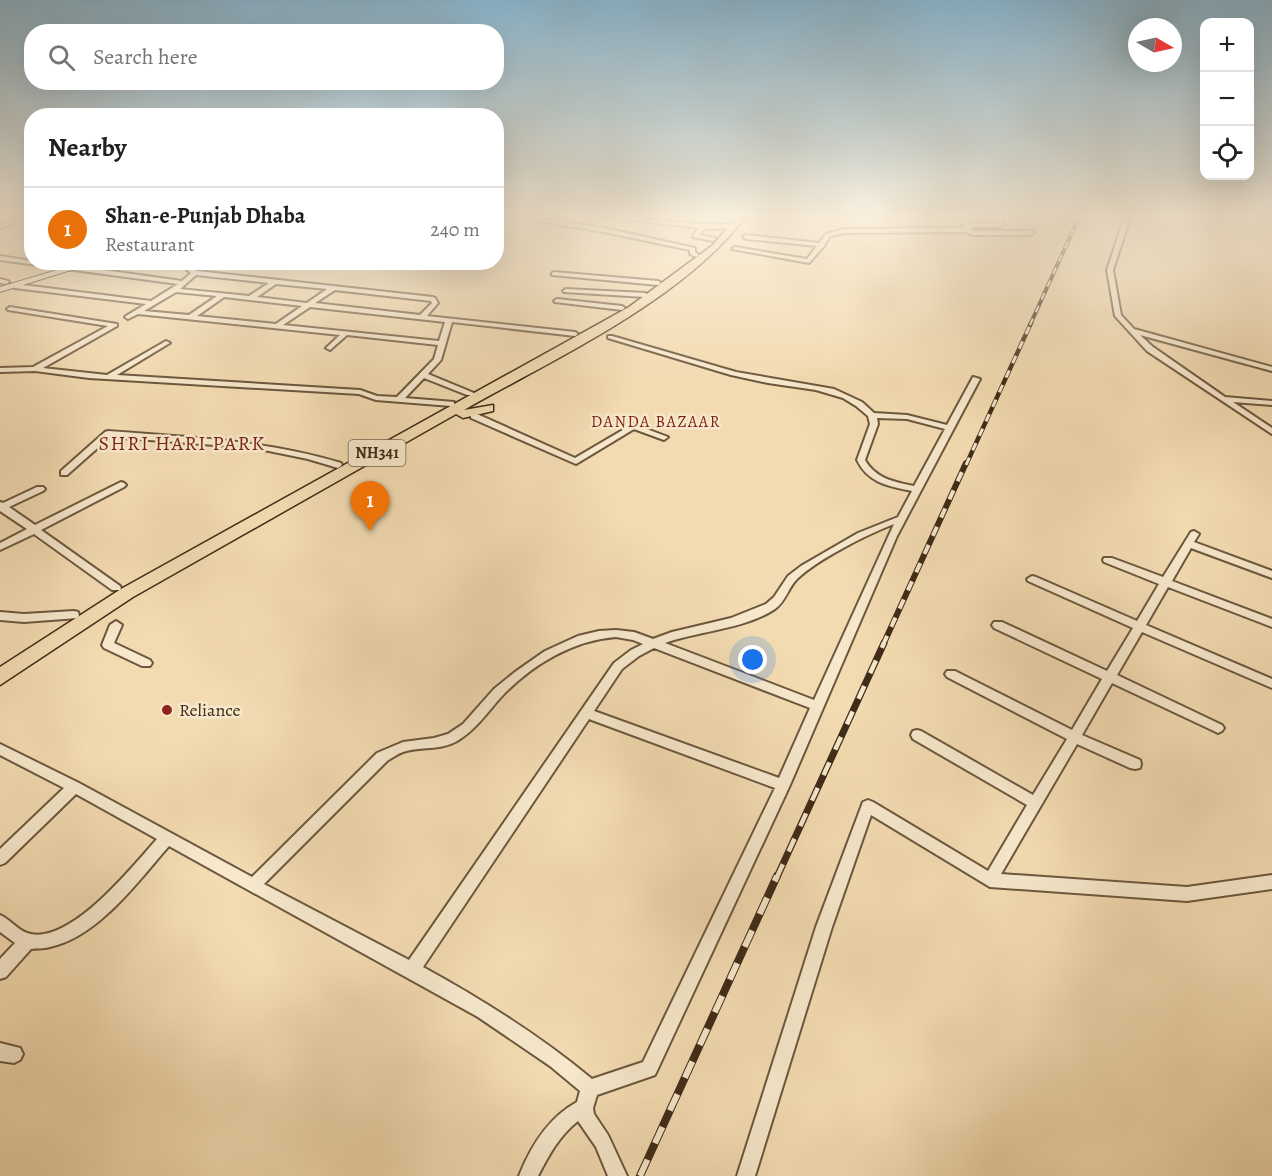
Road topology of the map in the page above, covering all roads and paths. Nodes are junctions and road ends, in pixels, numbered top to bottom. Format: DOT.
graph roads {
  1 [pos="70,270"];
  2 [pos="80,270"];
  3 [pos="191,270"];
  4 [pos="678,270"];
  5 [pos="1110,270"];
  6 [pos="195,273"];
  7 [pos="554,274"];
  8 [pos="276,281"];
  9 [pos="658,283"];
  10 [pos="182,284"];
  11 [pos="15,286"];
  12 [pos="335,287"];
  13 [pos="175,290"];
  14 [pos="0,291"];
  15 [pos="223,295"];
  16 [pos="251,298"];
  17 [pos="153,303"];
  18 [pos="634,303"];
  19 [pos="308,304"];
  20 [pos="10,309"];
  21 [pos="139,312"];
  22 [pos="191,317"];
  23 [pos="422,317"];
  24 [pos="128,318"];
  25 [pos="449,320"];
  26 [pos="277,326"];
  27 [pos="1131,329"];
  28 [pos="346,333"];
  29 [pos="575,334"];
  30 [pos="609,337"];
  31 [pos="442,343"];
  32 [pos="166,344"];
  33 [pos="330,348"];
  34 [pos="35,369"];
  35 [pos="1272,369"];
  36 [pos="0,370"];
  37 [pos="424,375"];
  38 [pos="109,377"];
  39 [pos="976,379"];
  40 [pos="1223,399"];
  41 [pos="399,400"];
  42 [pos="1272,403"];
  43 [pos="451,404"];
  44 [pos="469,406"];
  45 [pos="488,408"];
  46 [pos="873,415"];
  47 [pos="949,428"];
  48 [pos="1272,432"];
  49 [pos="664,436"];
  50 [pos="357,464"];
  51 [pos="334,468"];
  52 [pos="64,473"];
  53 [pos="121,486"];
  54 [pos="40,489"];
  55 [pos="917,489"];
  56 [pos="1,507"];
  57 [pos="900,519"];
  58 [pos="33,531"];
  59 [pos="0,547"];
  60 [pos="1108,560"];
  61 [pos="1272,575"];
  62 [pos="1032,579"];
  63 [pos="1166,582"];
  64 [pos="122,591"];
  65 [pos="98,600"];
  66 [pos="74,615"];
  67 [pos="0,616"];
  68 [pos="1272,623"];
  69 [pos="998,624"];
  70 [pos="116,625"];
  71 [pos="1139,627"];
  72 [pos="650,644"];
  73 [pos="146,663"];
  74 [pos="951,674"];
  75 [pos="0,677"];
  76 [pos="1109,678"];
  77 [pos="1272,684"];
  78 [pos="817,706"];
  79 [pos="587,713"];
  80 [pos="1218,728"];
  81 [pos="917,735"];
  82 [pos="1075,737"];
  83 [pos="0,749"];
  84 [pos="1135,764"];
  85 [pos="783,785"];
  86 [pos="74,787"];
  87 [pos="1036,803"];
  88 [pos="167,838"];
  89 [pos="0,858"];
  90 [pos="990,880"];
  91 [pos="1272,882"];
  92 [pos="253,886"];
  93 [pos="0,922"];
  94 [pos="28,941"];
  95 [pos="413,968"];
  96 [pos="0,971"];
  97 [pos="590,1088"];
  98 [pos="584,1108"];
  99 [pos="528,1176"];
  100 [pos="618,1176"];
  101 [pos="746,1176"];
  1 -- 11 [label="street"];
  2 -- 10 [label="street"];
  3 -- 6 [label="street"];
  4 -- 18 [label="highway, NH341"];
  5 -- 27 [label="street"];
  6 -- 8 [label="street"];
  6 -- 10 [label="street"];
  7 -- 9 [label="street"];
  8 -- 12 [label="street"];
  8 -- 16 [label="street"];
  10 -- 13 [label="street"];
  11 -- 14 [label="street"];
  11 -- 17 [label="street"];
  12 -- 19 [label="street"];
  12 -- 23 [label="street"];
  13 -- 15 [label="street"];
  13 -- 17 [label="street"];
  15 -- 16 [label="street"];
  15 -- 22 [label="street"];
  16 -- 19 [label="street"];
  17 -- 21 [label="street"];
  18 -- 18 [label="street"];
  18 -- 44 [label="highway, NH341"];
  19 -- 23 [label="street"];
  19 -- 26 [label="street"];
  20 -- 34 [label="street"];
  21 -- 22 [label="street"];
  21 -- 24 [label="street"];
  22 -- 26 [label="street"];
  23 -- 25 [label="street"];
  25 -- 29 [label="street"];
  25 -- 31 [label="street"];
  26 -- 28 [label="street"];
  27 -- 35 [label="street"];
  27 -- 40 [label="street"];
  28 -- 31 [label="street"];
  28 -- 33 [label="street"];
  30 -- 46 [label="street"];
  31 -- 37 [label="street"];
  32 -- 38 [label="street"];
  34 -- 36 [label="street"];
  34 -- 38 [label="street"];
  37 -- 41 [label="street"];
  37 -- 44 [label="street"];
  38 -- 41 [label="street"];
  39 -- 47 [label="street"];
  40 -- 42 [label="street"];
  40 -- 48 [label="street"];
  41 -- 43 [label="street"];
  43 -- 44 [label="highway, NH341"];
  44 -- 45 [label="highway, NH341"];
  44 -- 49 [label="street"];
  44 -- 50 [label="highway, NH341"];
  46 -- 47 [label="street"];
  46 -- 55 [label="street"];
  47 -- 55 [label="street"];
  50 -- 51 [label="highway, NH341"];
  50 -- 64 [label="highway, NH341"];
  51 -- 52 [label="street"];
  53 -- 58 [label="street"];
  54 -- 56 [label="street"];
  55 -- 57 [label="street"];
  56 -- 58 [label="street"];
  57 -- 72 [label="street"];
  57 -- 78 [label="street"];
  58 -- 59 [label="street"];
  58 -- 64 [label="street"];
  60 -- 63 [label="street"];
  61 -- 63 [label="street"];
  62 -- 71 [label="street"];
  63 -- 68 [label="street"];
  63 -- 71 [label="street"];
  64 -- 65 [label="highway, NH341"];
  64 -- 75 [label="highway, NH341"];
  66 -- 67 [label="street"];
  69 -- 76 [label="street"];
  70 -- 73 [label="street"];
  71 -- 76 [label="street"];
  71 -- 77 [label="street"];
  72 -- 78 [label="street"];
  72 -- 79 [label="street"];
  72 -- 92 [label="street"];
  74 -- 82 [label="street"];
  76 -- 80 [label="street"];
  76 -- 82 [label="street"];
  78 -- 85 [label="street"];
  79 -- 85 [label="street"];
  79 -- 95 [label="street"];
  81 -- 87 [label="street"];
  82 -- 84 [label="street"];
  82 -- 87 [label="street"];
  83 -- 86 [label="street"];
  85 -- 97 [label="street"];
  86 -- 88 [label="street"];
  86 -- 89 [label="street"];
  87 -- 90 [label="street"];
  88 -- 92 [label="street"];
  88 -- 94 [label="street"];
  90 -- 91 [label="street"];
  90 -- 101 [label="street"];
  92 -- 95 [label="street"];
  93 -- 94 [label="street"];
  94 -- 96 [label="street"];
  95 -- 97 [label="street"];
  97 -- 98 [label="street"];
  98 -- 99 [label="street"];
  98 -- 100 [label="street"];
}
